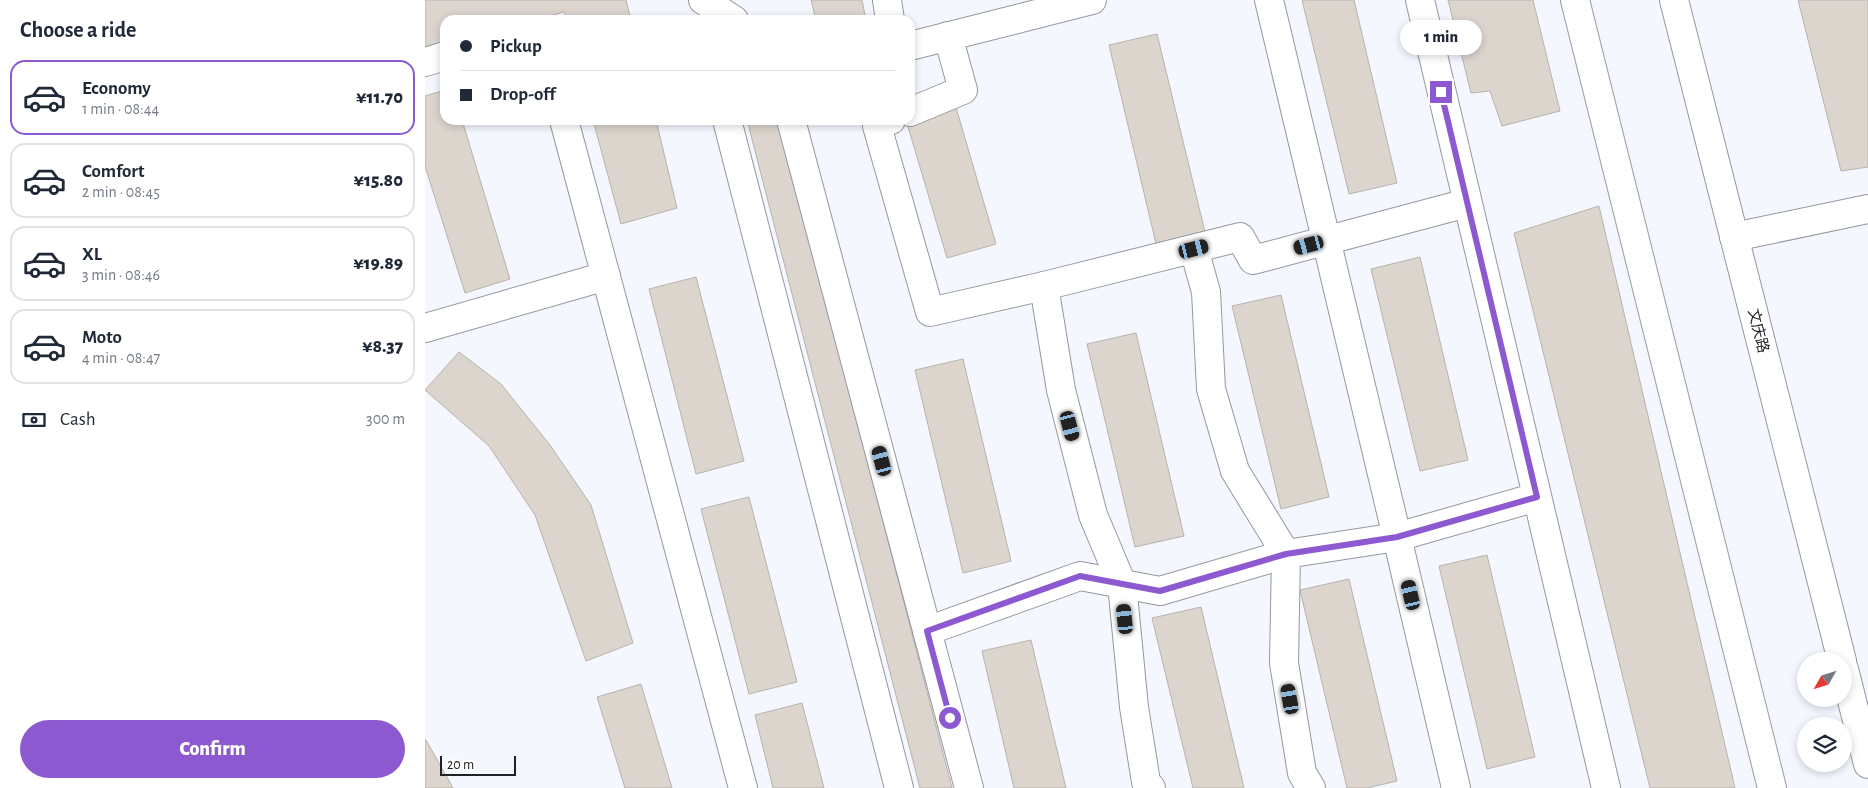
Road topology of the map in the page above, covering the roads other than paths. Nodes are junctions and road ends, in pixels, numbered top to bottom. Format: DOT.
graph roads {
  1 [pos="696,0"];
  2 [pos="703,0"];
  3 [pos="887,0"];
  4 [pos="1092,0"];
  5 [pos="1269,0"];
  6 [pos="1419,0"];
  7 [pos="1575,0"];
  8 [pos="1673,0"];
  9 [pos="1011,10"];
  10 [pos="700,15"];
  11 [pos="726,15"];
  12 [pos="889,15"];
  13 [pos="948,36"];
  14 [pos="915,45"];
  15 [pos="440,58"];
  16 [pos="425,62"];
  17 [pos="915,110"];
  18 [pos="565,125"];
  19 [pos="728,125"];
  20 [pos="792,125"];
  21 [pos="879,125"];
  22 [pos="1467,203"];
  23 [pos="1868,209"];
  24 [pos="1734,237"];
  25 [pos="1327,240"];
  26 [pos="1194,249"];
  27 [pos="606,276"];
  28 [pos="1045,286"];
  29 [pos="425,328"];
  30 [pos="1537,497"];
  31 [pos="1397,537"];
  32 [pos="1286,554"];
  33 [pos="1122,584"];
  34 [pos="927,631"];
  35 [pos="1840,652"];
  36 [pos="1853,705"];
  37 [pos="1868,764"];
  38 [pos="743,788"];
  39 [pos="899,788"];
  40 [pos="969,788"];
  41 [pos="1151,788"];
  42 [pos="1311,788"];
  43 [pos="1455,788"];
  44 [pos="1606,788"];
  45 [pos="1772,788"];
  1 -- 10 [label="street"];
  2 -- 11 [label="street"];
  3 -- 12 [label="street"];
  4 -- 9 [label="street"];
  5 -- 25 [label="street"];
  6 -- 22 [label="street"];
  7 -- 45 [label="street"];
  8 -- 24 [label="street, 文庆路"];
  9 -- 13 [label="street"];
  13 -- 14 [label="street"];
  13 -- 17 [label="street"];
  15 -- 16 [label="street"];
  18 -- 27 [label="street"];
  19 -- 39 [label="street"];
  20 -- 34 [label="street"];
  21 -- 28 [label="street"];
  22 -- 25 [label="street"];
  22 -- 30 [label="street"];
  23 -- 24 [label="street"];
  24 -- 35 [label="street, 文庆路"];
  25 -- 26 [label="street"];
  25 -- 31 [label="street"];
  26 -- 28 [label="street"];
  26 -- 32 [label="street"];
  27 -- 29 [label="street"];
  27 -- 38 [label="street"];
  28 -- 33 [label="street"];
  30 -- 31 [label="street"];
  30 -- 44 [label="street"];
  31 -- 32 [label="street"];
  31 -- 43 [label="street"];
  32 -- 33 [label="street"];
  32 -- 42 [label="street"];
  33 -- 34 [label="street"];
  33 -- 41 [label="street"];
  34 -- 40 [label="street"];
  36 -- 37 [label="street"];
}
